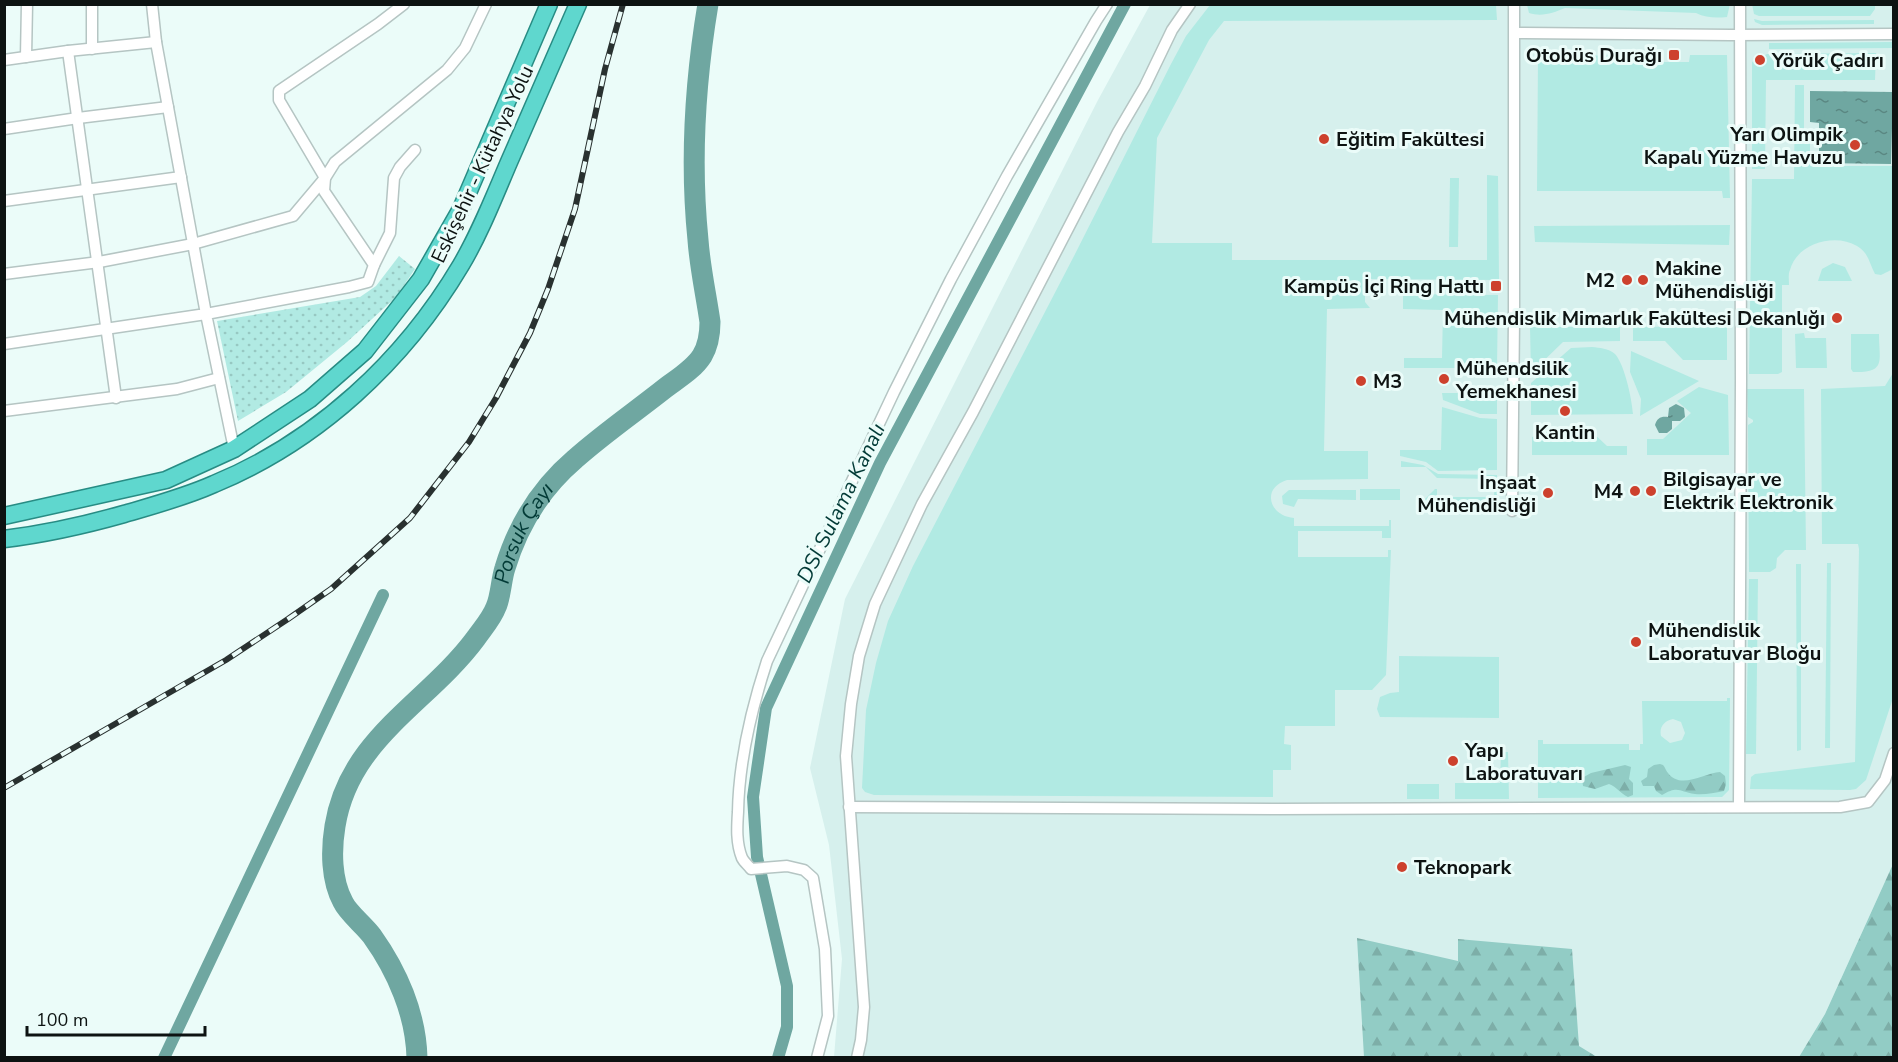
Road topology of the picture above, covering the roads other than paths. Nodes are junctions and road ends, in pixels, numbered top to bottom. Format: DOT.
graph roads {
  1 [pos="27,4"];
  2 [pos="92,4"];
  3 [pos="152,4"];
  4 [pos="404,4"];
  5 [pos="486,4"];
  6 [pos="549,4"];
  7 [pos="578,4"];
  8 [pos="1107,4"];
  9 [pos="1190,4"];
  10 [pos="1514,4"];
  11 [pos="1740,4"];
  12 [pos="1515,33"];
  13 [pos="1893,34"];
  14 [pos="1739,35"];
  15 [pos="156,42"];
  16 [pos="92,49"];
  17 [pos="68,51"];
  18 [pos="26,57"];
  19 [pos="4,60"];
  20 [pos="168,107"];
  21 [pos="78,118"];
  22 [pos="4,129"];
  23 [pos="415,150"];
  24 [pos="181,177"];
  25 [pos="325,178"];
  26 [pos="88,190"];
  27 [pos="4,201"];
  28 [pos="193,244"];
  29 [pos="99,262"];
  30 [pos="374,265"];
  31 [pos="4,274"];
  32 [pos="206,314"];
  33 [pos="108,329"];
  34 [pos="4,344"];
  35 [pos="219,378"];
  36 [pos="116,398"];
  37 [pos="4,411"];
  38 [pos="234,449"];
  39 [pos="1512,511"];
  40 [pos="4,516"];
  41 [pos="4,539"];
  42 [pos="1893,753"];
  43 [pos="1739,806"];
  44 [pos="849,807"];
  45 [pos="817,1058"];
  46 [pos="857,1058"];
  1 -- 18 [label="street"];
  2 -- 16 [label="street"];
  3 -- 15 [label="street"];
  4 -- 25 [label="street"];
  5 -- 25 [label="street"];
  6 -- 38 [label="highway, Eskişehir - Kütahya Yolu"];
  7 -- 41 [label="highway, Eskişehir - Kütahya Yolu"];
  8 -- 45 [label="street"];
  9 -- 44 [label="street"];
  10 -- 12 [label="street"];
  11 -- 14 [label="street"];
  12 -- 14 [label="street"];
  12 -- 39 [label="street"];
  13 -- 14 [label="street"];
  14 -- 43 [label="street"];
  15 -- 16 [label="street"];
  15 -- 20 [label="street"];
  16 -- 17 [label="street"];
  17 -- 18 [label="street"];
  17 -- 21 [label="street"];
  18 -- 19 [label="street"];
  20 -- 21 [label="street"];
  20 -- 24 [label="street"];
  21 -- 22 [label="street"];
  21 -- 26 [label="street"];
  23 -- 30 [label="street"];
  24 -- 26 [label="street"];
  24 -- 28 [label="street"];
  25 -- 28 [label="street"];
  25 -- 30 [label="street"];
  26 -- 27 [label="street"];
  26 -- 29 [label="street"];
  28 -- 29 [label="street"];
  28 -- 32 [label="street"];
  29 -- 31 [label="street"];
  29 -- 33 [label="street"];
  30 -- 32 [label="street"];
  32 -- 33 [label="street"];
  32 -- 35 [label="street"];
  33 -- 34 [label="street"];
  33 -- 36 [label="street"];
  35 -- 36 [label="street"];
  35 -- 38 [label="street"];
  36 -- 37 [label="street"];
  38 -- 40 [label="highway, Eskişehir - Kütahya Yolu"];
  42 -- 43 [label="street"];
  43 -- 44 [label="street"];
  44 -- 46 [label="street"];
}
